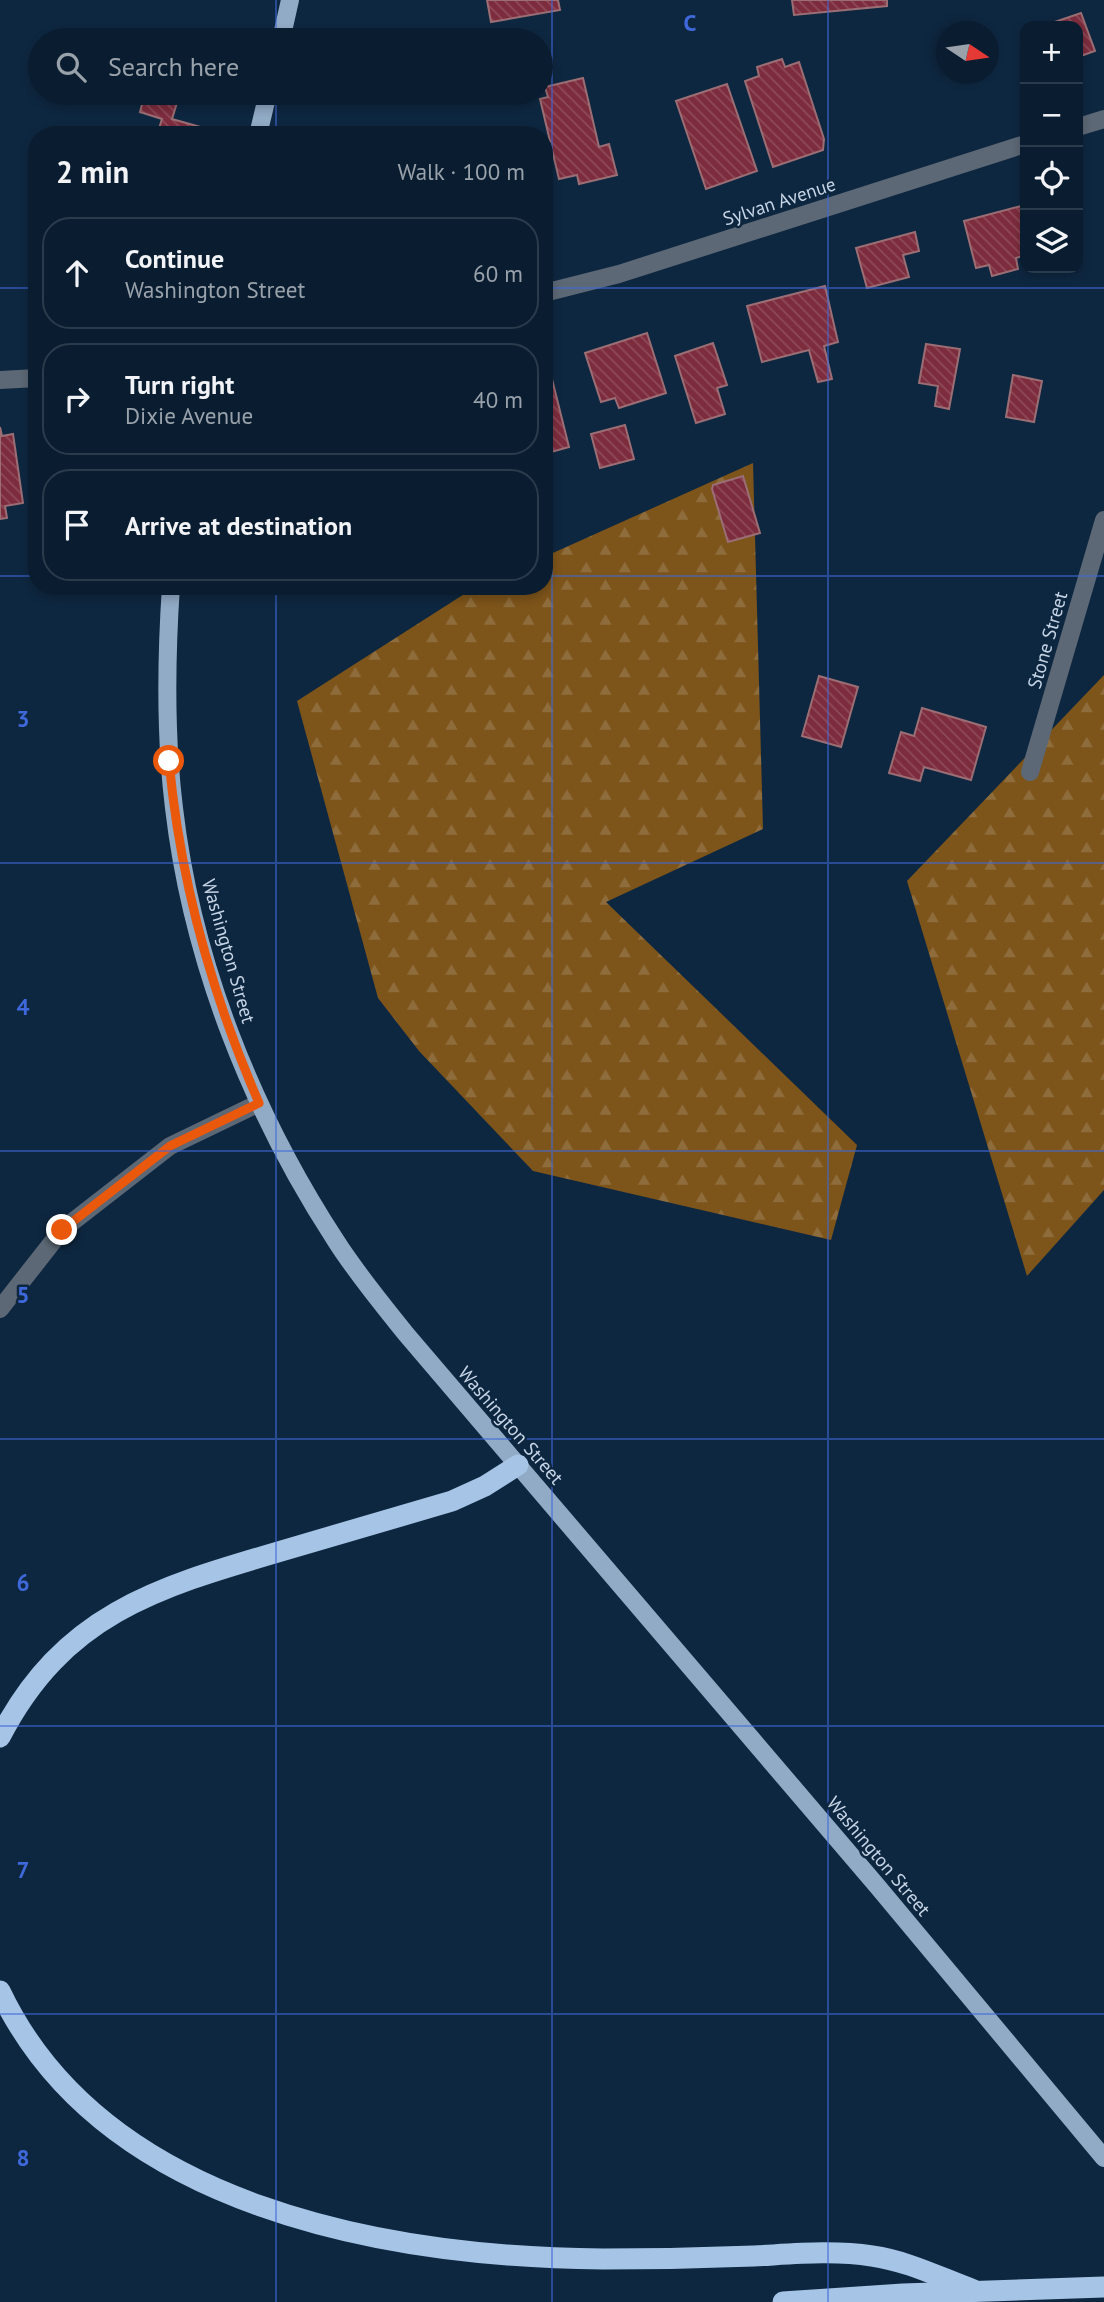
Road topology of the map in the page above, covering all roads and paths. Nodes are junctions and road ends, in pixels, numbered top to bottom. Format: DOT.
graph roads {
  1 [pos="290,0"];
  2 [pos="284,28"];
  3 [pos="265,105"];
  4 [pos="1104,119"];
  5 [pos="1083,125"];
  6 [pos="260,126"];
  7 [pos="1020,146"];
  8 [pos="553,291"];
  9 [pos="28,378"];
  10 [pos="0,380"];
  11 [pos="1104,520"];
  12 [pos="171,595"];
  13 [pos="1030,772"];
  14 [pos="259,1103"];
  15 [pos="0,1309"];
  16 [pos="518,1465"];
  17 [pos="0,1737"];
  18 [pos="0,1991"];
  19 [pos="1104,2158"];
  20 [pos="1104,2287"];
  21 [pos="974,2290"];
  22 [pos="783,2302"];
  1 -- 2 [label="main road"];
  3 -- 6 [label="main road"];
  4 -- 5 [label="street"];
  7 -- 8 [label="street, Sylvan Avenue"];
  9 -- 10 [label="street"];
  11 -- 13 [label="street, Stone Street"];
  12 -- 14 [label="main road, Washington Street"];
  14 -- 15 [label="street"];
  14 -- 16 [label="main road, Washington Street"];
  16 -- 17 [label="highway"];
  16 -- 19 [label="main road, Washington Street"];
  18 -- 21 [label="highway"];
  20 -- 21 [label="highway"];
  21 -- 22 [label="highway"];
}
